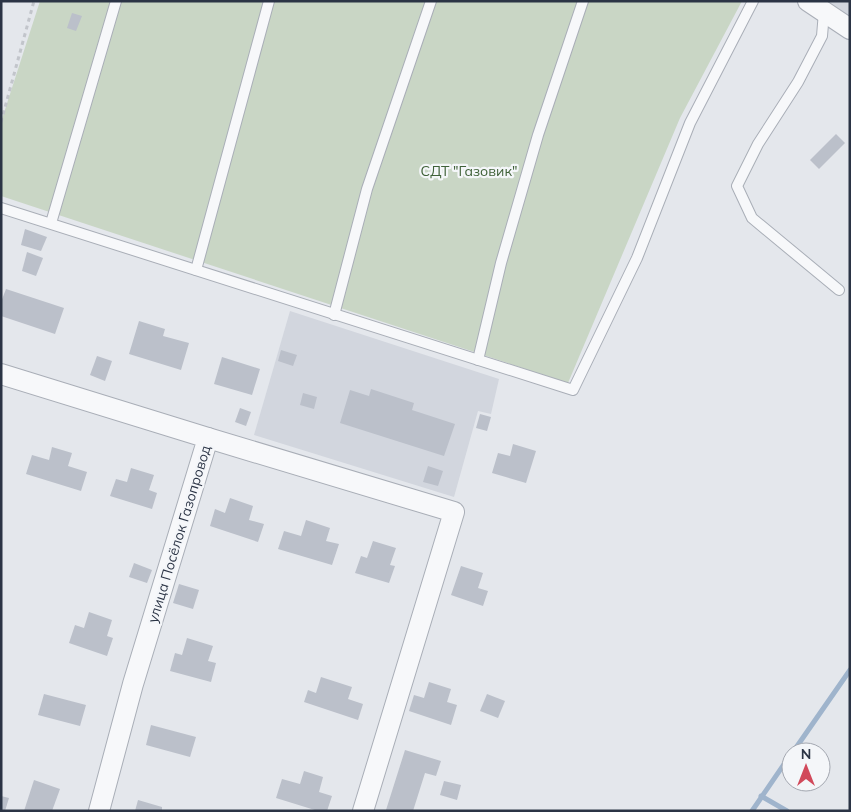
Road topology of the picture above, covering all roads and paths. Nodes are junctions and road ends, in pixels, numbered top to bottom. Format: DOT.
graph roads {
  1 [pos="34,1"];
  2 [pos="116,1"];
  3 [pos="269,1"];
  4 [pos="432,1"];
  5 [pos="583,1"];
  6 [pos="753,1"];
  7 [pos="816,7"];
  8 [pos="850,29"];
  9 [pos="1,122"];
  10 [pos="1,208"];
  11 [pos="51,223"];
  12 [pos="196,270"];
  13 [pos="839,290"];
  14 [pos="334,314"];
  15 [pos="478,360"];
  16 [pos="1,374"];
  17 [pos="208,438"];
  18 [pos="99,811"];
  19 [pos="363,811"];
  1 -- 9 [label="path"];
  2 -- 11 [label="lane"];
  3 -- 12 [label="lane"];
  4 -- 14 [label="lane"];
  5 -- 15 [label="lane"];
  6 -- 15 [label="lane"];
  7 -- 8 [label="street"];
  7 -- 13 [label="lane"];
  10 -- 11 [label="lane"];
  11 -- 12 [label="lane"];
  12 -- 14 [label="lane"];
  14 -- 15 [label="lane"];
  16 -- 17 [label="street, улица Посёлок Газопровод"];
  17 -- 18 [label="street, улица Посёлок Газопровод"];
  17 -- 19 [label="street"];
}
